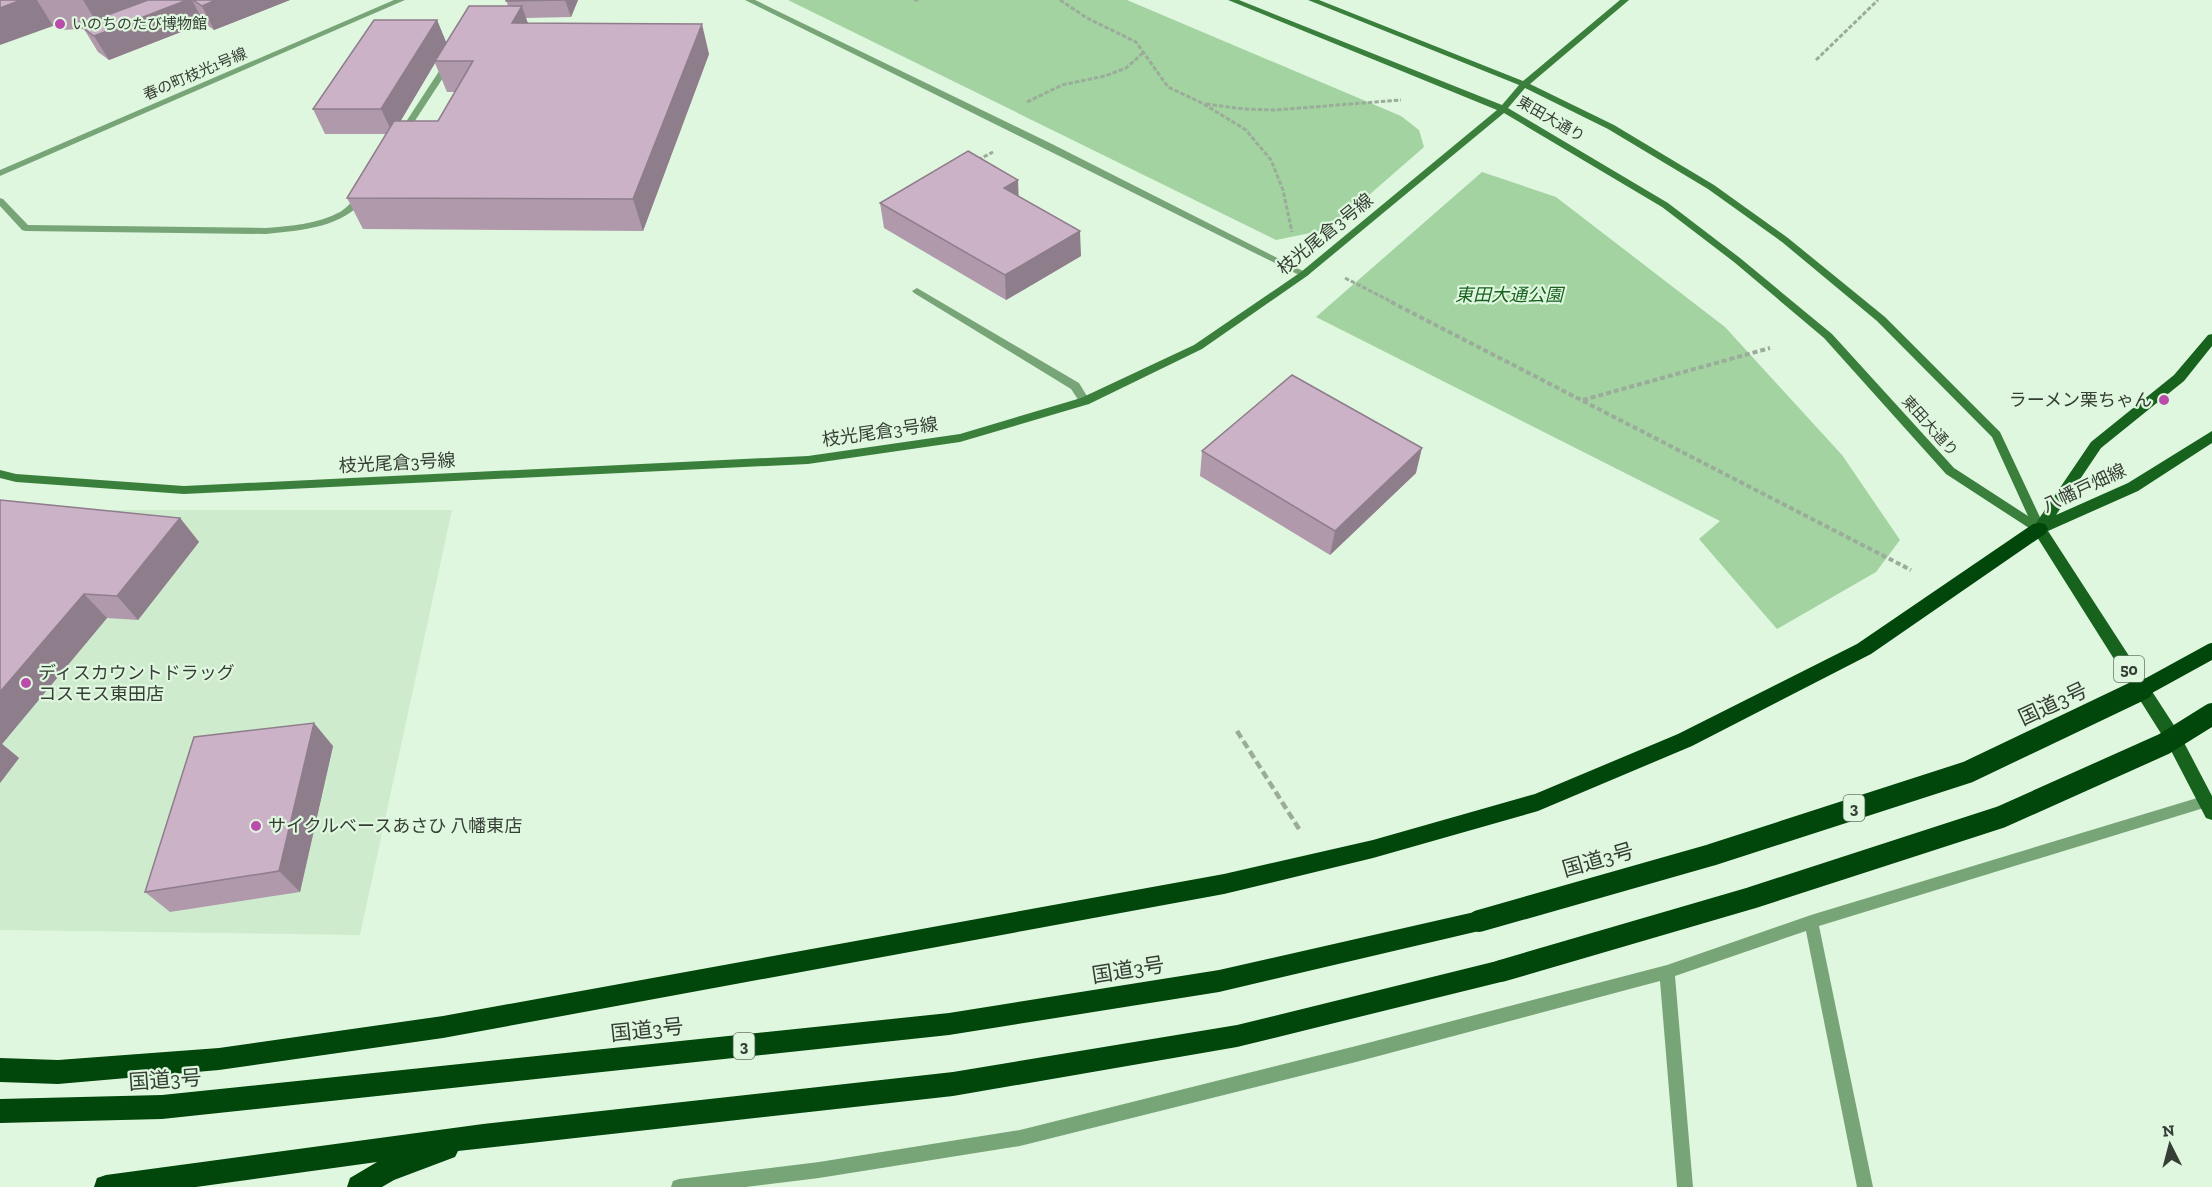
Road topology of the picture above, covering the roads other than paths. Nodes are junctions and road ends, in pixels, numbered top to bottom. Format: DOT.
graph roads {
  1 [pos="401,0"];
  2 [pos="749,0"];
  3 [pos="1232,0"];
  4 [pos="1312,0"];
  5 [pos="1625,0"];
  6 [pos="456,51"];
  7 [pos="1524,84"];
  8 [pos="1503,109"];
  9 [pos="400,138"];
  10 [pos="0,173"];
  11 [pos="368,187"];
  12 [pos="0,201"];
  13 [pos="1304,274"];
  14 [pos="916,291"];
  15 [pos="2212,338"];
  16 [pos="1085,401"];
  17 [pos="2212,436"];
  18 [pos="0,474"];
  19 [pos="2040,529"];
  20 [pos="2212,651"];
  21 [pos="2212,714"];
  22 [pos="2209,807"];
  23 [pos="1811,922"];
  24 [pos="1667,972"];
  25 [pos="0,1070"];
  26 [pos="0,1111"];
  27 [pos="483,1136"];
  28 [pos="106,1187"];
  29 [pos="359,1187"];
  30 [pos="679,1187"];
  31 [pos="1685,1187"];
  32 [pos="1865,1187"];
  1 -- 10 [label="street, 春の町枝光1号線"];
  2 -- 13 [label="street"];
  3 -- 8 [label="street, 東田大通り"];
  4 -- 7 [label="street, 東田大通り"];
  5 -- 7 [label="street, 枝光尾倉3号線"];
  6 -- 9 [label="street"];
  7 -- 8 [label="street, 枝光尾倉3号線"];
  7 -- 19 [label="street, 東田大通り"];
  8 -- 13 [label="street, 枝光尾倉3号線"];
  8 -- 19 [label="street, 東田大通り"];
  11 -- 12 [label="street"];
  13 -- 16 [label="street, 枝光尾倉3号線"];
  14 -- 16 [label="street"];
  15 -- 19 [label="main road, 八幡戸畑線"];
  16 -- 18 [label="street, 枝光尾倉3号線"];
  17 -- 19 [label="main road, 八幡戸畑線"];
  19 -- 22 [label="main road, 50"];
  19 -- 25 [label="highway"];
  20 -- 26 [label="highway, 国道3号 / 3, bridge"];
  21 -- 27 [label="highway, bridge"];
  22 -- 23 [label="street"];
  23 -- 24 [label="street"];
  23 -- 32 [label="street"];
  24 -- 30 [label="street"];
  24 -- 31 [label="street"];
  27 -- 28 [label="highway"];
  27 -- 29 [label="highway"];
}
